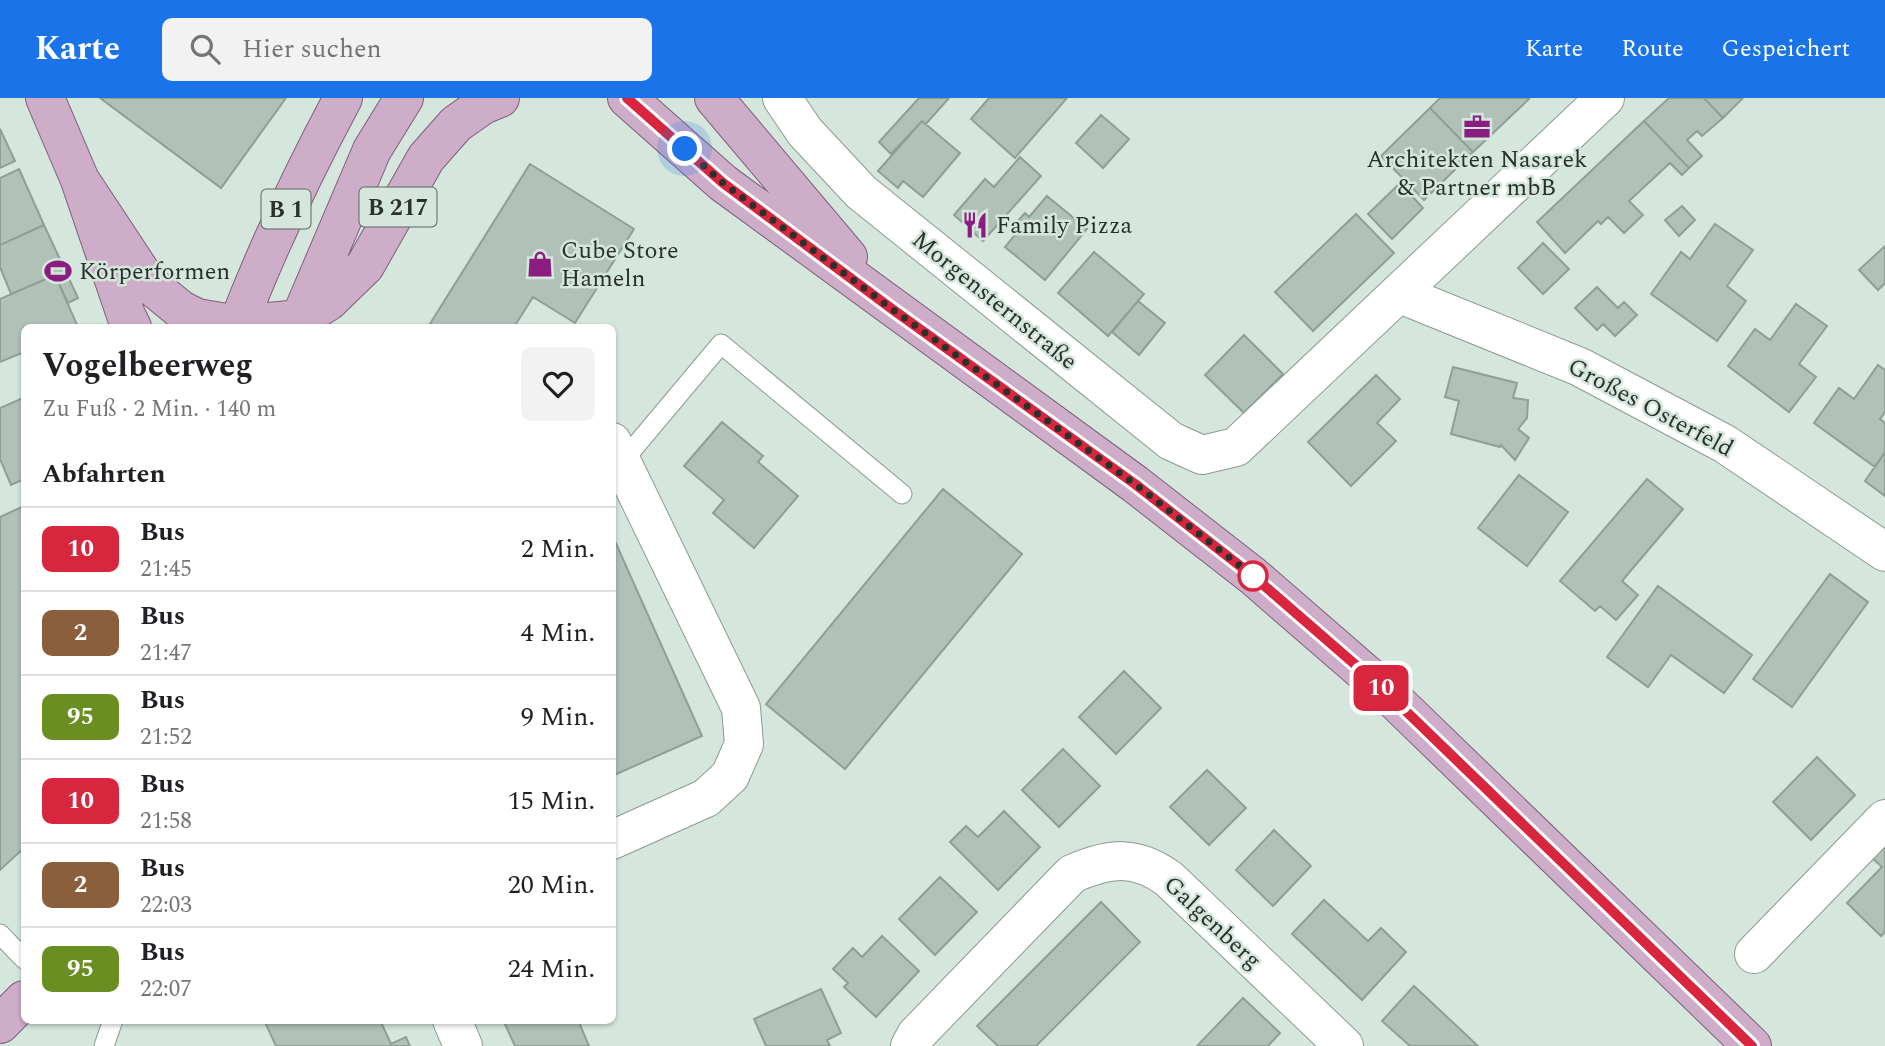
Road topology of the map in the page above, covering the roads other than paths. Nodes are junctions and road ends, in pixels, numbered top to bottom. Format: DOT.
graph roads {
  1 [pos="45,98"];
  2 [pos="343,98"];
  3 [pos="404,98"];
  4 [pos="499,98"];
  5 [pos="627,98"];
  6 [pos="714,98"];
  7 [pos="782,98"];
  8 [pos="1605,98"];
  9 [pos="80,180"];
  10 [pos="1400,294"];
  11 [pos="892,309"];
  12 [pos="298,323"];
  13 [pos="131,324"];
  14 [pos="227,324"];
  15 [pos="238,324"];
  16 [pos="278,324"];
  17 [pos="617,452"];
  18 [pos="902,494"];
  19 [pos="1885,552"];
  20 [pos="1885,819"];
  21 [pos="616,838"];
  22 [pos="0,934"];
  23 [pos="1755,954"];
  24 [pos="21,956"];
  25 [pos="21,1003"];
  26 [pos="0,1024"];
  27 [pos="112,1024"];
  28 [pos="454,1024"];
  29 [pos="913,1040"];
  30 [pos="104,1046"];
  31 [pos="463,1046"];
  32 [pos="1343,1046"];
  33 [pos="1752,1046"];
  1 -- 9 [label="main road"];
  2 -- 15 [label="main road, B 1"];
  3 -- 12 [label="main road, B 1"];
  4 -- 12 [label="main road, B 217"];
  5 -- 11 [label="main road"];
  6 -- 11 [label="main road"];
  7 -- 10 [label="street, Morgensternstraße"];
  8 -- 10 [label="street"];
  9 -- 13 [label="main road"];
  9 -- 14 [label="main road, B 217"];
  10 -- 19 [label="street, Großes Osterfeld"];
  11 -- 33 [label="main road"];
  12 -- 16 [label="main road, B 217"];
  17 -- 18 [label="lane"];
  17 -- 21 [label="street"];
  20 -- 23 [label="street"];
  22 -- 24 [label="lane"];
  25 -- 26 [label="main road"];
  27 -- 30 [label="lane"];
  28 -- 31 [label="street"];
  29 -- 32 [label="street, Galgenberg"];
}
